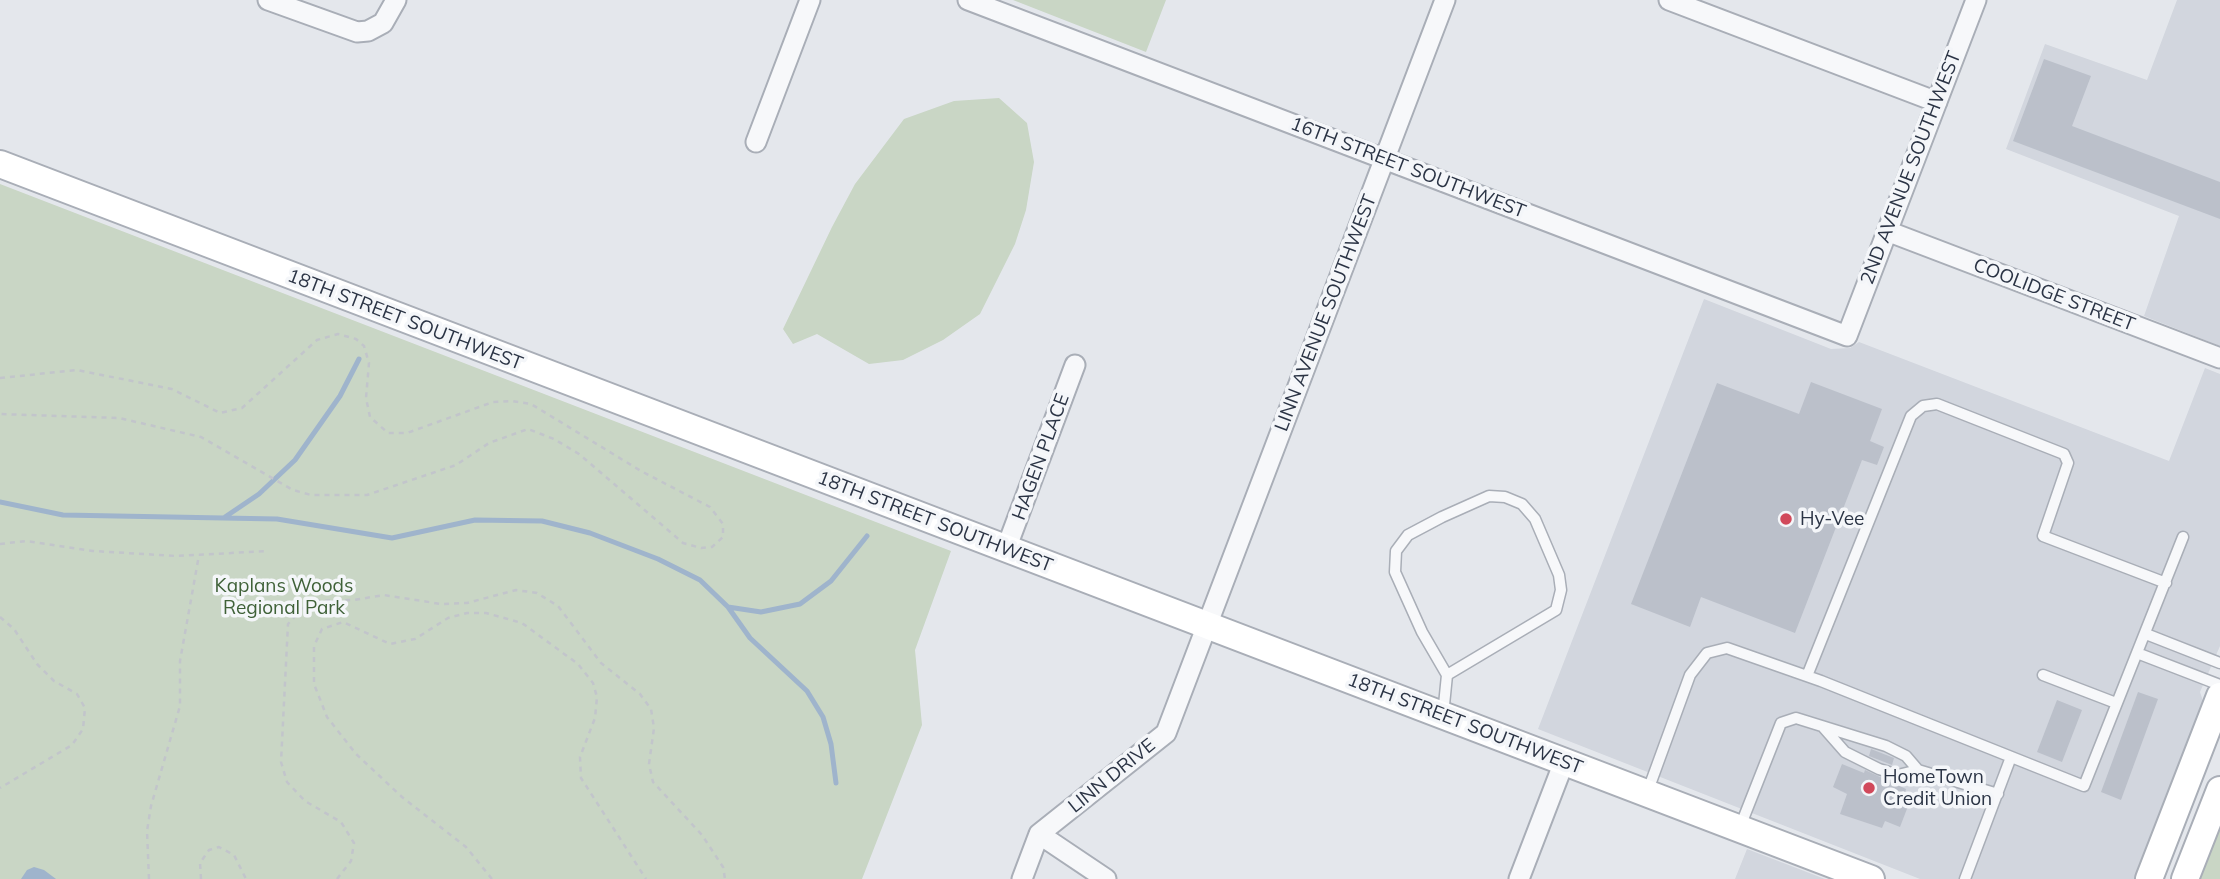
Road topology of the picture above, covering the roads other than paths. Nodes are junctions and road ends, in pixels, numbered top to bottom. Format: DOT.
graph roads {
  1 [pos="268,0"];
  2 [pos="397,0"];
  3 [pos="810,0"];
  4 [pos="968,0"];
  5 [pos="1445,0"];
  6 [pos="1669,0"];
  7 [pos="1976,0"];
  8 [pos="1937,102"];
  9 [pos="756,142"];
  10 [pos="1385,159"];
  11 [pos="0,164"];
  12 [pos="1887,231"];
  13 [pos="1847,337"];
  14 [pos="2220,358"];
  15 [pos="1075,365"];
  16 [pos="2183,537"];
  17 [pos="1006,549"];
  18 [pos="2166,583"];
  19 [pos="1208,626"];
  20 [pos="2146,634"];
  21 [pos="2137,653"];
  22 [pos="2220,663"];
  23 [pos="1447,675"];
  24 [pos="2043,675"];
  25 [pos="1807,676"];
  26 [pos="2220,685"];
  27 [pos="2220,696"];
  28 [pos="2116,703"];
  29 [pos="1443,716"];
  30 [pos="1823,727"];
  31 [pos="2011,757"];
  32 [pos="1564,762"];
  33 [pos="1918,769"];
  34 [pos="2220,790"];
  35 [pos="1646,793"];
  36 [pos="1998,794"];
  37 [pos="1740,829"];
  38 [pos="1039,834"];
  39 [pos="1021,879"];
  40 [pos="1106,879"];
  41 [pos="1519,879"];
  42 [pos="1871,879"];
  43 [pos="1965,879"];
  44 [pos="2149,879"];
  45 [pos="2185,879"];
  1 -- 2 [label="street"];
  3 -- 9 [label="street"];
  4 -- 10 [label="street, 16TH STREET SOUTHWEST"];
  5 -- 10 [label="street, LINN AVENUE SOUTHWEST"];
  6 -- 8 [label="street"];
  7 -- 8 [label="street, 2ND AVENUE SOUTHWEST"];
  8 -- 12 [label="street, 2ND AVENUE SOUTHWEST"];
  10 -- 13 [label="street, 16TH STREET SOUTHWEST"];
  10 -- 19 [label="street, LINN AVENUE SOUTHWEST"];
  11 -- 17 [label="street, 18TH STREET SOUTHWEST"];
  12 -- 13 [label="street, 2ND AVENUE SOUTHWEST"];
  12 -- 14 [label="street, COOLIDGE STREET"];
  15 -- 17 [label="street, HAGEN PLACE"];
  16 -- 18 [label="lane"];
  17 -- 19 [label="street, 18TH STREET SOUTHWEST"];
  18 -- 20 [label="lane"];
  18 -- 25 [label="lane"];
  19 -- 29 [label="street, 18TH STREET SOUTHWEST"];
  19 -- 38 [label="street, LINN DRIVE"];
  20 -- 21 [label="lane"];
  20 -- 22 [label="lane"];
  21 -- 26 [label="lane"];
  21 -- 28 [label="lane"];
  23 -- 23 [label="lane"];
  23 -- 29 [label="lane"];
  24 -- 28 [label="lane"];
  25 -- 31 [label="lane"];
  25 -- 35 [label="lane"];
  27 -- 44 [label="street"];
  28 -- 31 [label="lane"];
  29 -- 32 [label="street, 18TH STREET SOUTHWEST"];
  30 -- 33 [label="lane"];
  30 -- 33 [label="lane"];
  30 -- 37 [label="lane"];
  31 -- 36 [label="lane"];
  32 -- 35 [label="street, 18TH STREET SOUTHWEST"];
  32 -- 41 [label="street"];
  33 -- 36 [label="lane"];
  34 -- 45 [label="street"];
  35 -- 37 [label="street, 18TH STREET SOUTHWEST"];
  36 -- 43 [label="lane"];
  37 -- 42 [label="street, 18TH STREET SOUTHWEST"];
  38 -- 39 [label="street, LINN DRIVE"];
  38 -- 40 [label="street"];
}
